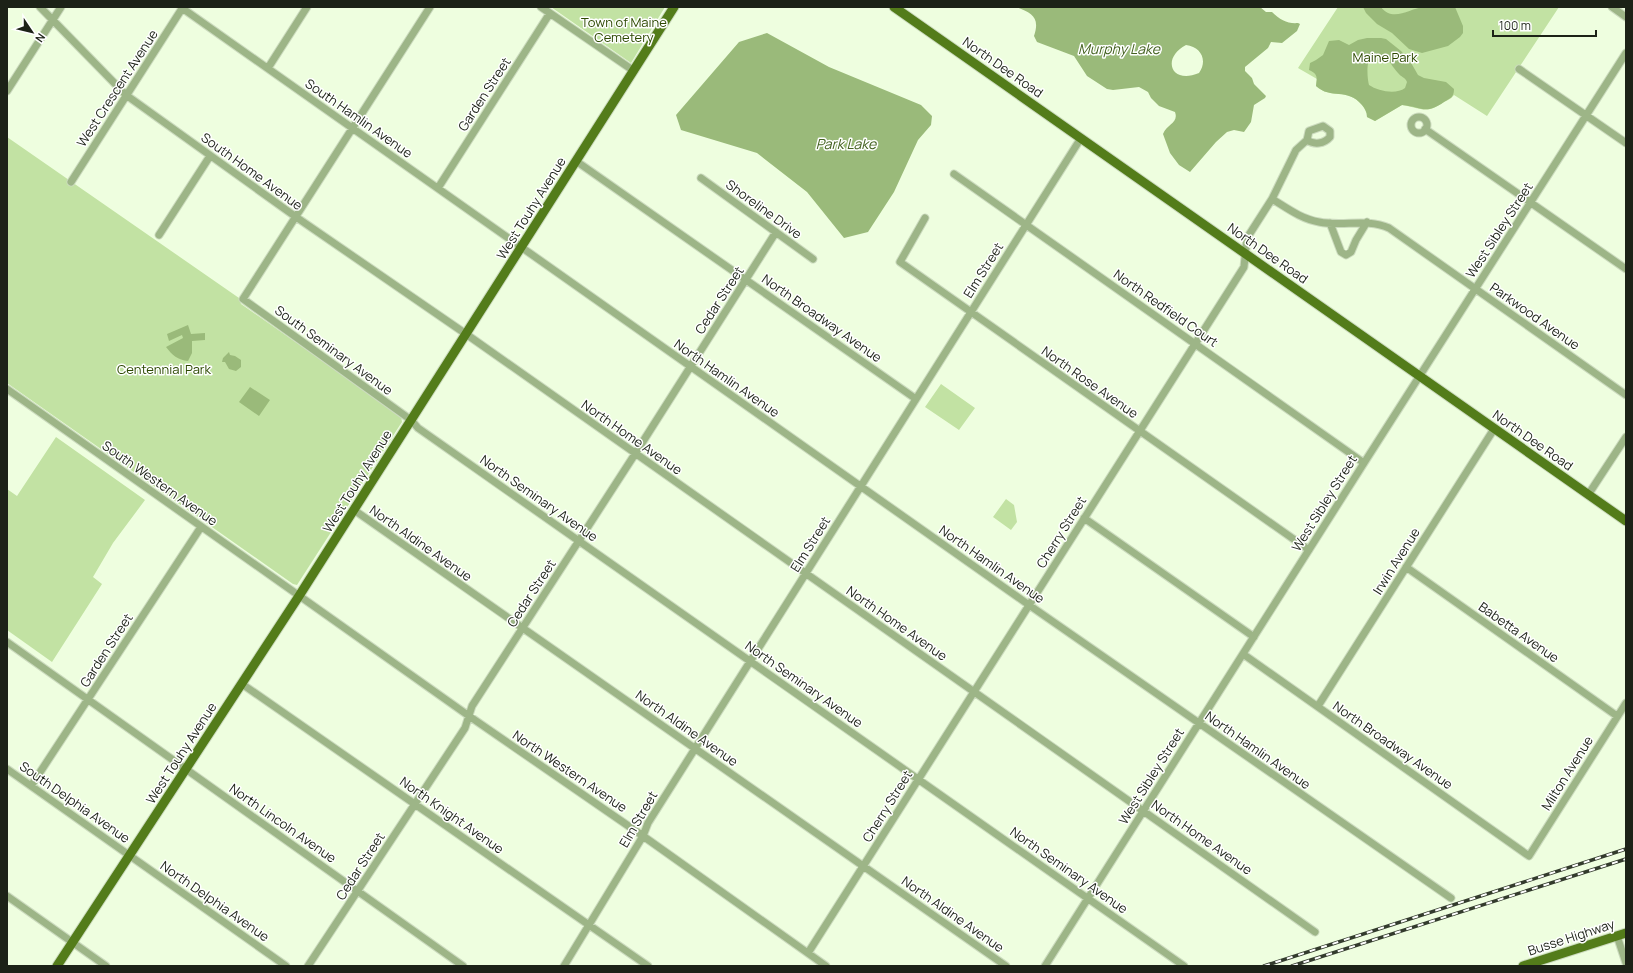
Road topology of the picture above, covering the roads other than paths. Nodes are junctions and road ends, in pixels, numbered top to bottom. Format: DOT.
graph roads {
  1 [pos="40,7"];
  2 [pos="61,7"];
  3 [pos="182,7"];
  4 [pos="307,7"];
  5 [pos="430,7"];
  6 [pos="541,7"];
  7 [pos="674,7"];
  8 [pos="894,7"];
  9 [pos="1612,7"];
  10 [pos="550,13"];
  11 [pos="1626,17"];
  12 [pos="52,19"];
  13 [pos="1626,53"];
  14 [pos="268,68"];
  15 [pos="1519,69"];
  16 [pos="634,71"];
  17 [pos="7,91"];
  18 [pos="126,95"];
  19 [pos="1586,115"];
  20 [pos="353,129"];
  21 [pos="1425,129"];
  22 [pos="1081,138"];
  23 [pos="1306,140"];
  24 [pos="1626,143"];
  25 [pos="210,156"];
  26 [pos="576,161"];
  27 [pos="954,174"];
  28 [pos="701,178"];
  29 [pos="71,182"];
  30 [pos="438,188"];
  31 [pos="1272,198"];
  32 [pos="1531,202"];
  33 [pos="296,217"];
  34 [pos="924,218"];
  35 [pos="1367,222"];
  36 [pos="1330,223"];
  37 [pos="1026,224"];
  38 [pos="776,232"];
  39 [pos="159,235"];
  40 [pos="521,248"];
  41 [pos="1246,253"];
  42 [pos="813,259"];
  43 [pos="1626,269"];
  44 [pos="746,280"];
  45 [pos="1475,289"];
  46 [pos="971,312"];
  47 [pos="466,334"];
  48 [pos="1196,343"];
  49 [pos="690,367"];
  50 [pos="1419,376"];
  51 [pos="7,389"];
  52 [pos="1626,395"];
  53 [pos="916,399"];
  54 [pos="411,420"];
  55 [pos="1494,429"];
  56 [pos="1140,431"];
  57 [pos="1626,437"];
  58 [pos="636,454"];
  59 [pos="1364,463"];
  60 [pos="860,486"];
  61 [pos="1588,495"];
  62 [pos="354,510"];
  63 [pos="1084,518"];
  64 [pos="1626,521"];
  65 [pos="201,527"];
  66 [pos="579,541"];
  67 [pos="1309,550"];
  68 [pos="1406,567"];
  69 [pos="806,573"];
  70 [pos="299,596"];
  71 [pos="1029,605"];
  72 [pos="522,628"];
  73 [pos="1254,637"];
  74 [pos="7,642"];
  75 [pos="1243,654"];
  76 [pos="750,661"];
  77 [pos="242,684"];
  78 [pos="974,692"];
  79 [pos="88,700"];
  80 [pos="1626,703"];
  81 [pos="1318,706"];
  82 [pos="468,716"];
  83 [pos="1617,716"];
  84 [pos="1198,724"];
  85 [pos="695,749"];
  86 [pos="7,769"];
  87 [pos="186,770"];
  88 [pos="919,778"];
  89 [pos="31,786"];
  90 [pos="415,804"];
  91 [pos="1143,810"];
  92 [pos="643,836"];
  93 [pos="130,855"];
  94 [pos="1529,856"];
  95 [pos="863,866"];
  96 [pos="358,891"];
  97 [pos="7,896"];
  98 [pos="1088,898"];
  99 [pos="1451,898"];
  100 [pos="590,925"];
  101 [pos="1315,932"];
  102 [pos="1622,934"];
  103 [pos="72,943"];
  104 [pos="808,953"];
  105 [pos="1626,963"];
  106 [pos="1538,964"];
  107 [pos="57,966"];
  108 [pos="106,966"];
  109 [pos="286,966"];
  110 [pos="308,966"];
  111 [pos="463,966"];
  112 [pos="564,966"];
  113 [pos="648,966"];
  114 [pos="825,966"];
  115 [pos="1006,966"];
  116 [pos="1044,966"];
  117 [pos="1184,966"];
  118 [pos="1523,966"];
  1 -- 12 [label="street, South Home Avenue"];
  2 -- 12 [label="street"];
  3 -- 14 [label="street, South Hamlin Avenue"];
  3 -- 18 [label="street, West Crescent Avenue"];
  4 -- 14 [label="street"];
  5 -- 20 [label="street"];
  6 -- 10 [label="street"];
  7 -- 16 [label="main road, West Touhy Avenue"];
  8 -- 22 [label="main road, North Dee Road"];
  9 -- 11 [label="street"];
  10 -- 16 [label="street"];
  10 -- 30 [label="street, Garden Street"];
  12 -- 17 [label="street"];
  12 -- 18 [label="street, South Home Avenue"];
  13 -- 19 [label="street, West Sibley Street"];
  14 -- 20 [label="street, South Hamlin Avenue"];
  15 -- 19 [label="street"];
  16 -- 26 [label="main road, West Touhy Avenue"];
  18 -- 25 [label="street, South Home Avenue"];
  18 -- 29 [label="street, West Crescent Avenue"];
  19 -- 24 [label="street"];
  19 -- 32 [label="street, West Sibley Street"];
  20 -- 30 [label="street, South Hamlin Avenue"];
  20 -- 33 [label="street"];
  21 -- 32 [label="street"];
  22 -- 37 [label="street, Elm Street"];
  22 -- 41 [label="main road, North Dee Road"];
  23 -- 31 [label="street, Cherry Street"];
  25 -- 33 [label="street, South Home Avenue"];
  25 -- 39 [label="street"];
  26 -- 40 [label="main road, West Touhy Avenue"];
  26 -- 44 [label="street, North Broadway Avenue"];
  27 -- 37 [label="street, North Redfield Court"];
  28 -- 38 [label="street, Shoreline Drive"];
  30 -- 40 [label="street, South Hamlin Avenue"];
  31 -- 36 [label="street, Parkwood Avenue"];
  31 -- 41 [label="street, Cherry Street"];
  32 -- 43 [label="street"];
  32 -- 45 [label="street, West Sibley Street"];
  33 -- 47 [label="street, South Home Avenue"];
  33 -- 54 [label="street, South Seminary Avenue"];
  34 -- 46 [label="street, North Rose Avenue"];
  35 -- 36 [label="street, Parkwood Avenue"];
  35 -- 36 [label="street"];
  35 -- 45 [label="street, Parkwood Avenue"];
  37 -- 46 [label="street, Elm Street"];
  37 -- 48 [label="street, North Redfield Court"];
  38 -- 42 [label="street, Shoreline Drive"];
  38 -- 44 [label="street, Cedar Street"];
  40 -- 47 [label="main road, West Touhy Avenue"];
  40 -- 49 [label="street, North Hamlin Avenue"];
  41 -- 48 [label="street, Cherry Street"];
  41 -- 50 [label="main road, North Dee Road"];
  44 -- 49 [label="street, Cedar Street"];
  44 -- 53 [label="street, North Broadway Avenue"];
  45 -- 50 [label="street, West Sibley Street"];
  45 -- 52 [label="street, Parkwood Avenue"];
  46 -- 53 [label="street, Elm Street"];
  46 -- 56 [label="street, North Rose Avenue"];
  47 -- 54 [label="main road, West Touhy Avenue"];
  47 -- 58 [label="street, North Home Avenue"];
  48 -- 56 [label="street, Cherry Street"];
  48 -- 59 [label="street, North Redfield Court"];
  49 -- 58 [label="street, Cedar Street"];
  49 -- 60 [label="street, North Hamlin Avenue"];
  50 -- 55 [label="main road, North Dee Road"];
  50 -- 59 [label="street, West Sibley Street"];
  51 -- 65 [label="street, South Western Avenue"];
  53 -- 60 [label="street, Elm Street"];
  54 -- 62 [label="main road, West Touhy Avenue"];
  54 -- 66 [label="street, North Seminary Avenue"];
  55 -- 61 [label="main road, North Dee Road"];
  55 -- 68 [label="street, Irwin Avenue"];
  56 -- 63 [label="street, Cherry Street"];
  56 -- 67 [label="street, North Rose Avenue"];
  57 -- 61 [label="street"];
  58 -- 66 [label="street, Cedar Street"];
  58 -- 69 [label="street, North Home Avenue"];
  59 -- 67 [label="street, West Sibley Street"];
  60 -- 69 [label="street, Elm Street"];
  60 -- 71 [label="street, North Hamlin Avenue"];
  61 -- 64 [label="main road, North Dee Road"];
  62 -- 70 [label="main road, West Touhy Avenue"];
  62 -- 72 [label="street, North Aldine Avenue"];
  63 -- 71 [label="street, Cherry Street"];
  63 -- 73 [label="street"];
  65 -- 70 [label="street, South Western Avenue"];
  65 -- 79 [label="street, Garden Street"];
  66 -- 72 [label="street, Cedar Street"];
  66 -- 76 [label="street, North Seminary Avenue"];
  67 -- 73 [label="street, West Sibley Street"];
  68 -- 81 [label="street, Irwin Avenue"];
  68 -- 83 [label="street, Babetta Avenue"];
  69 -- 76 [label="street, Elm Street"];
  69 -- 78 [label="street, North Home Avenue"];
  70 -- 77 [label="main road, West Touhy Avenue"];
  70 -- 82 [label="street, North Western Avenue"];
  71 -- 78 [label="street, Cherry Street"];
  71 -- 84 [label="street, North Hamlin Avenue"];
  72 -- 82 [label="street, Cedar Street"];
  72 -- 85 [label="street, North Aldine Avenue"];
  73 -- 75 [label="street, West Sibley Street"];
  74 -- 79 [label="street, North Lincoln Avenue"];
  75 -- 81 [label="street, North Broadway Avenue"];
  75 -- 84 [label="street, West Sibley Street"];
  76 -- 85 [label="street, Elm Street"];
  76 -- 88 [label="street, North Seminary Avenue"];
  77 -- 87 [label="main road, West Touhy Avenue"];
  77 -- 90 [label="street, North Knight Avenue"];
  78 -- 88 [label="street, Cherry Street"];
  78 -- 91 [label="street, North Home Avenue"];
  79 -- 87 [label="street, North Lincoln Avenue"];
  79 -- 89 [label="street, Garden Street"];
  80 -- 83 [label="street, Milton Avenue"];
  81 -- 94 [label="street, North Broadway Avenue"];
  82 -- 90 [label="street, Cedar Street"];
  82 -- 92 [label="street, North Western Avenue"];
  83 -- 94 [label="street, Milton Avenue"];
  84 -- 91 [label="street, West Sibley Street"];
  84 -- 99 [label="street, North Hamlin Avenue"];
  85 -- 92 [label="street, Elm Street"];
  85 -- 95 [label="street, North Aldine Avenue"];
  86 -- 89 [label="street, South Delphia Avenue"];
  87 -- 93 [label="main road, West Touhy Avenue"];
  87 -- 96 [label="street, North Lincoln Avenue"];
  88 -- 95 [label="street, Cherry Street"];
  88 -- 98 [label="street, North Seminary Avenue"];
  89 -- 93 [label="street, South Delphia Avenue"];
  90 -- 96 [label="street, Cedar Street"];
  90 -- 100 [label="street, North Knight Avenue"];
  91 -- 98 [label="street, West Sibley Street"];
  91 -- 101 [label="street, North Home Avenue"];
  92 -- 100 [label="street, Elm Street"];
  92 -- 104 [label="street, North Western Avenue"];
  93 -- 103 [label="main road, West Touhy Avenue"];
  93 -- 109 [label="street, North Delphia Avenue"];
  95 -- 104 [label="street, Cherry Street"];
  95 -- 115 [label="street, North Aldine Avenue"];
  96 -- 110 [label="street, Cedar Street"];
  96 -- 111 [label="street, North Lincoln Avenue"];
  97 -- 103 [label="street"];
  98 -- 116 [label="street, West Sibley Street"];
  98 -- 117 [label="street, North Seminary Avenue"];
  100 -- 112 [label="street, Elm Street"];
  100 -- 113 [label="street, North Knight Avenue"];
  102 -- 105 [label="street"];
  102 -- 106 [label="main road, Busse Highway"];
  103 -- 107 [label="main road, West Touhy Avenue"];
  103 -- 108 [label="street"];
  104 -- 114 [label="street, North Western Avenue"];
  106 -- 118 [label="main road, Busse Highway"];
}
